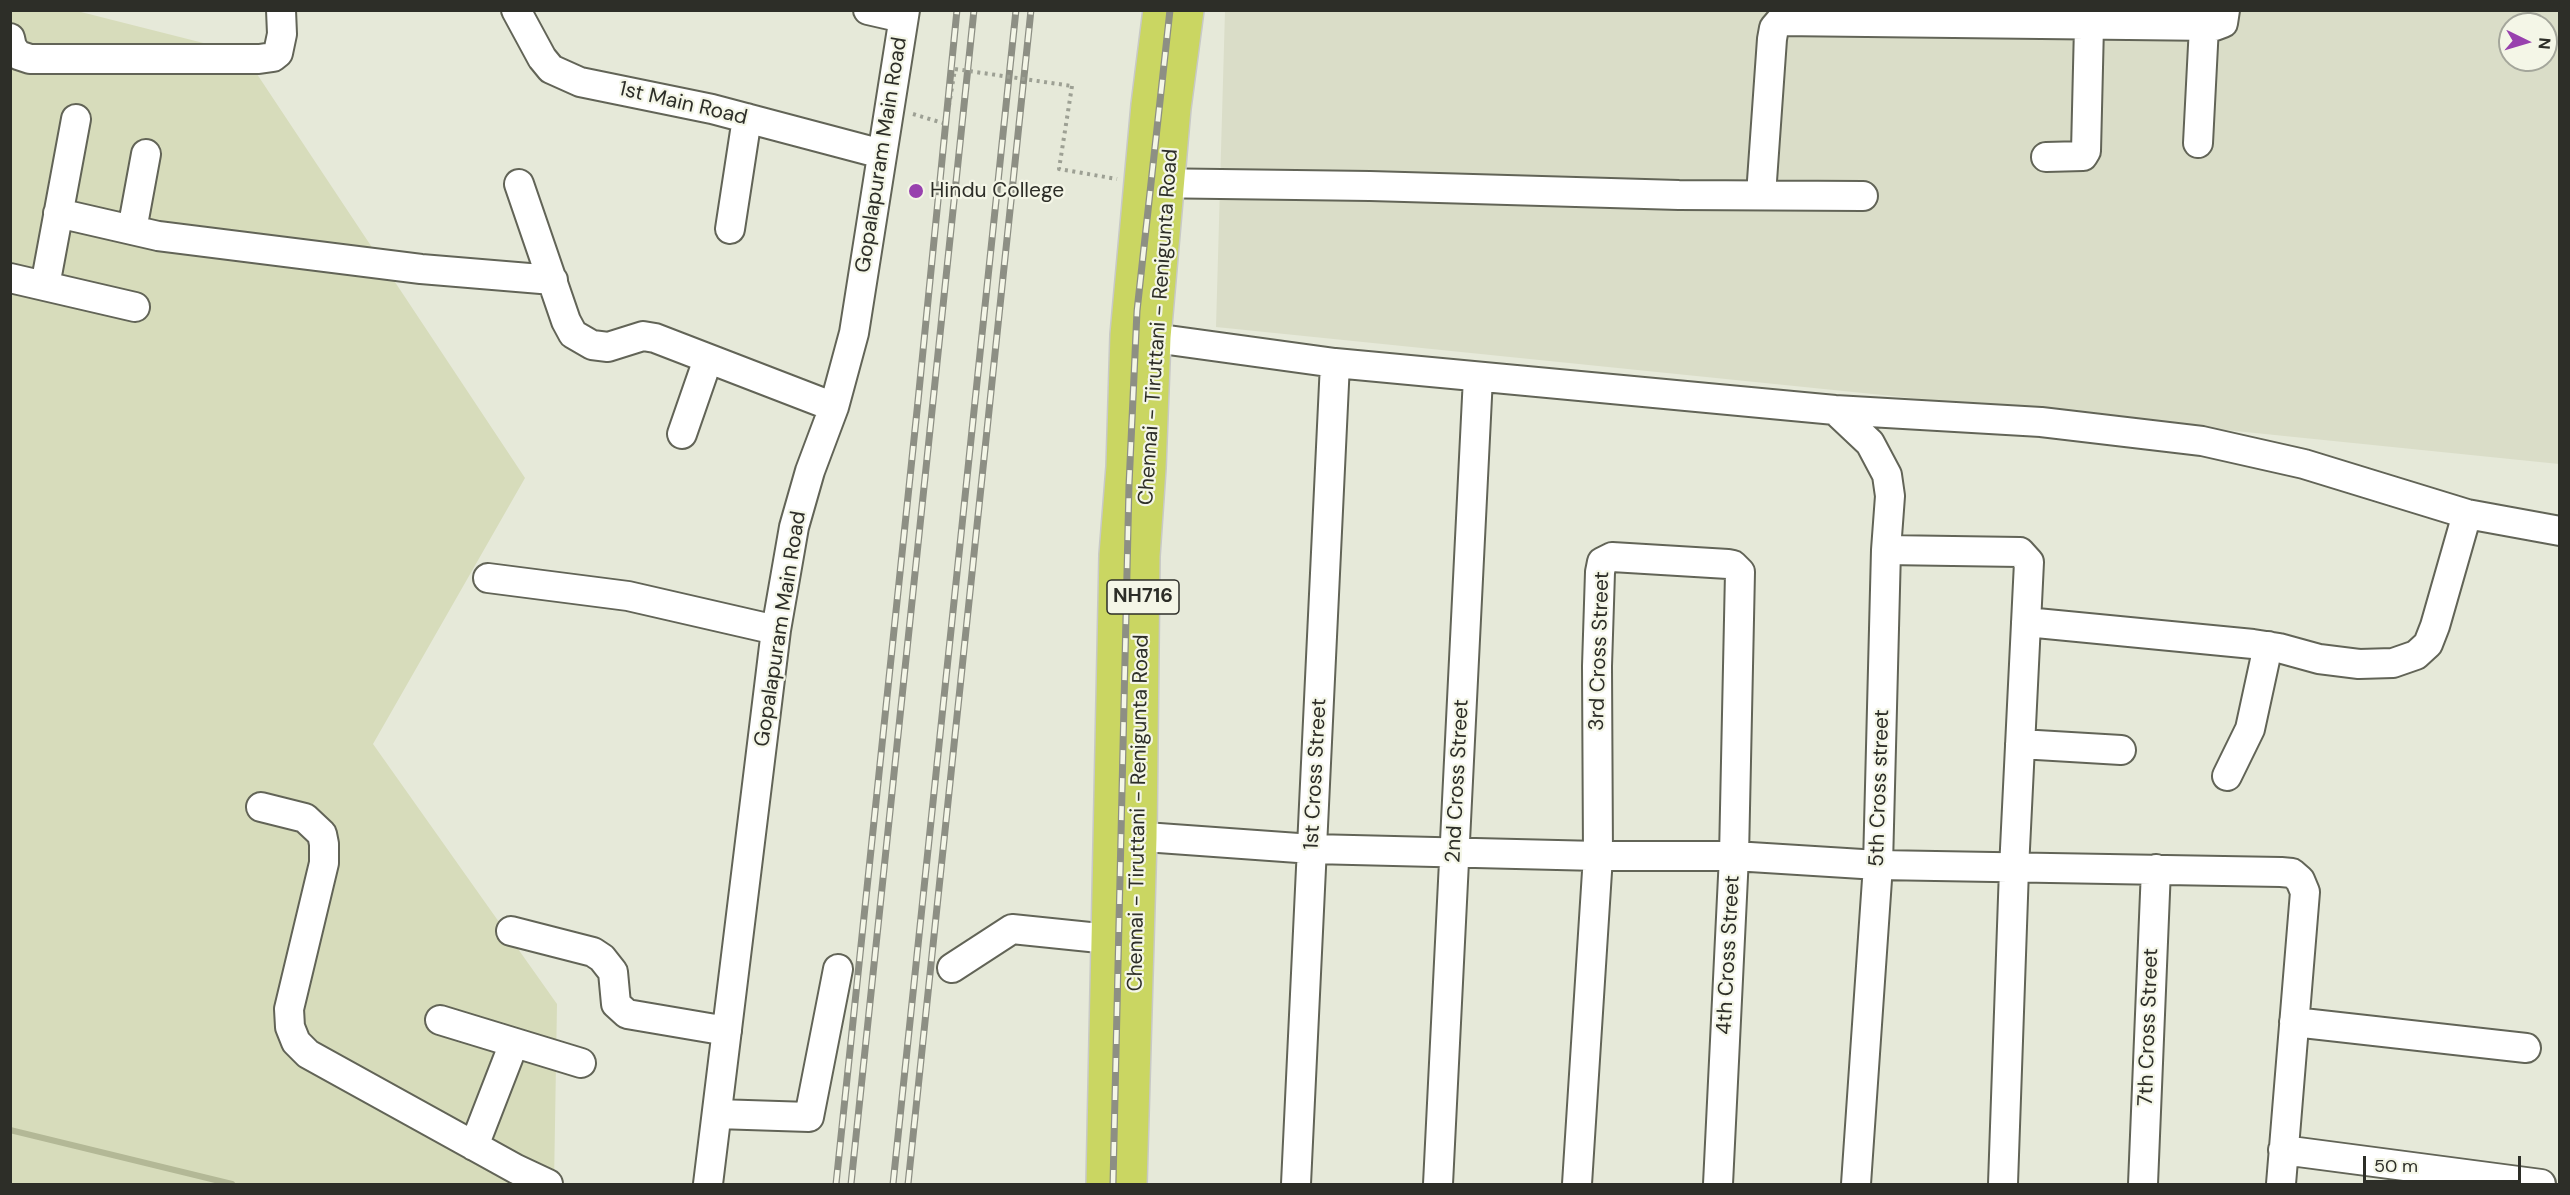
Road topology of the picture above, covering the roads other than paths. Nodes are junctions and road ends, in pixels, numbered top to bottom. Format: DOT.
graph roads {
  1 [pos="281,10"];
  2 [pos="516,10"];
  3 [pos="868,10"];
  4 [pos="1160,10"];
  5 [pos="1187,10"];
  6 [pos="904,14"];
  7 [pos="2215,18"];
  8 [pos="2089,26"];
  9 [pos="13,51"];
  10 [pos="747,118"];
  11 [pos="76,119"];
  12 [pos="2198,143"];
  13 [pos="146,154"];
  14 [pos="882,154"];
  15 [pos="2046,157"];
  16 [pos="1154,183"];
  17 [pos="519,184"];
  18 [pos="1761,195"];
  19 [pos="1863,196"];
  20 [pos="58,213"];
  21 [pos="730,229"];
  22 [pos="132,230"];
  23 [pos="10,278"];
  24 [pos="553,280"];
  25 [pos="45,286"];
  26 [pos="135,307"];
  27 [pos="1140,336"];
  28 [pos="708,359"];
  29 [pos="1335,363"];
  30 [pos="1478,377"];
  31 [pos="834,407"];
  32 [pos="1835,410"];
  33 [pos="682,434"];
  34 [pos="2467,514"];
  35 [pos="2559,531"];
  36 [pos="1886,550"];
  37 [pos="488,578"];
  38 [pos="2026,622"];
  39 [pos="776,630"];
  40 [pos="2268,646"];
  41 [pos="1737,726"];
  42 [pos="2020,744"];
  43 [pos="2121,750"];
  44 [pos="2227,776"];
  45 [pos="261,807"];
  46 [pos="1126,836"];
  47 [pos="1312,849"];
  48 [pos="1455,853"];
  49 [pos="1598,856"];
  50 [pos="1734,856"];
  51 [pos="1878,865"];
  52 [pos="2014,869"];
  53 [pos="2156,869"];
  54 [pos="511,931"];
  55 [pos="1109,939"];
  56 [pos="952,968"];
  57 [pos="838,969"];
  58 [pos="440,1020"];
  59 [pos="2294,1022"];
  60 [pos="727,1031"];
  61 [pos="514,1043"];
  62 [pos="2526,1048"];
  63 [pos="581,1063"];
  64 [pos="717,1114"];
  65 [pos="474,1146"];
  66 [pos="2283,1150"];
  67 [pos="2424,1177"];
  68 [pos="548,1185"];
  69 [pos="708,1185"];
  70 [pos="1103,1185"];
  71 [pos="1130,1185"];
  72 [pos="1296,1185"];
  73 [pos="1438,1185"];
  74 [pos="1577,1185"];
  75 [pos="1718,1185"];
  76 [pos="1856,1185"];
  77 [pos="2003,1185"];
  78 [pos="2143,1185"];
  79 [pos="2281,1185"];
  80 [pos="2541,1185"];
  1 -- 9 [label="street"];
  2 -- 10 [label="street, 1st Main Road"];
  3 -- 6 [label="street"];
  4 -- 16 [label="highway, Chennai - Tiruttani - Renigunta Road / NH716"];
  5 -- 16 [label="highway, Chennai - Tiruttani - Renigunta Road / NH716"];
  6 -- 14 [label="street, Gopalapuram Main Road"];
  7 -- 8 [label="street"];
  7 -- 12 [label="street"];
  8 -- 15 [label="street"];
  8 -- 18 [label="street"];
  10 -- 14 [label="street, 1st Main Road"];
  10 -- 21 [label="street"];
  11 -- 20 [label="street"];
  13 -- 22 [label="street"];
  14 -- 31 [label="street, Gopalapuram Main Road"];
  16 -- 18 [label="street"];
  16 -- 27 [label="highway, Chennai - Tiruttani - Renigunta Road / NH716"];
  17 -- 24 [label="street"];
  18 -- 19 [label="street"];
  20 -- 22 [label="street"];
  20 -- 25 [label="street"];
  22 -- 24 [label="street"];
  23 -- 25 [label="street"];
  24 -- 28 [label="street"];
  25 -- 26 [label="street"];
  27 -- 29 [label="street"];
  27 -- 46 [label="highway, Chennai - Tiruttani - Renigunta Road / NH716"];
  28 -- 31 [label="street"];
  28 -- 33 [label="street"];
  29 -- 30 [label="street"];
  29 -- 47 [label="street, 1st Cross Street"];
  30 -- 32 [label="street"];
  30 -- 48 [label="street, 2nd Cross Street"];
  31 -- 39 [label="street, Gopalapuram Main Road"];
  32 -- 34 [label="street"];
  32 -- 36 [label="street, 5th Cross street"];
  34 -- 35 [label="street"];
  34 -- 40 [label="street"];
  36 -- 38 [label="street"];
  36 -- 51 [label="street, 5th Cross street"];
  37 -- 39 [label="street"];
  38 -- 40 [label="street"];
  38 -- 42 [label="street"];
  39 -- 60 [label="street, Gopalapuram Main Road"];
  40 -- 44 [label="street"];
  41 -- 49 [label="street, 3rd Cross Street"];
  41 -- 50 [label="street, 4th Cross Street"];
  42 -- 43 [label="street"];
  42 -- 52 [label="street"];
  45 -- 65 [label="street"];
  46 -- 47 [label="street"];
  46 -- 55 [label="highway, Chennai - Tiruttani - Renigunta Road / NH716"];
  46 -- 71 [label="highway, Chennai - Tiruttani - Renigunta Road / NH716"];
  47 -- 48 [label="street"];
  47 -- 72 [label="street, 1st Cross Street"];
  48 -- 49 [label="street"];
  48 -- 73 [label="street, 2nd Cross Street"];
  49 -- 50 [label="street"];
  49 -- 74 [label="street"];
  50 -- 51 [label="street"];
  50 -- 75 [label="street, 4th Cross Street"];
  51 -- 52 [label="street"];
  51 -- 76 [label="street, 5th Cross street"];
  52 -- 53 [label="street"];
  52 -- 77 [label="street"];
  53 -- 59 [label="street"];
  53 -- 78 [label="street, 7th Cross Street"];
  54 -- 60 [label="street"];
  55 -- 56 [label="street"];
  55 -- 70 [label="highway, Chennai - Tiruttani - Renigunta Road / NH716"];
  57 -- 64 [label="street"];
  58 -- 61 [label="street"];
  59 -- 62 [label="street"];
  59 -- 66 [label="street"];
  60 -- 64 [label="street, Gopalapuram Main Road"];
  61 -- 63 [label="street"];
  61 -- 65 [label="street"];
  64 -- 69 [label="street, Gopalapuram Main Road"];
  65 -- 68 [label="street"];
  66 -- 67 [label="street"];
  66 -- 79 [label="street"];
  67 -- 80 [label="street"];
}
